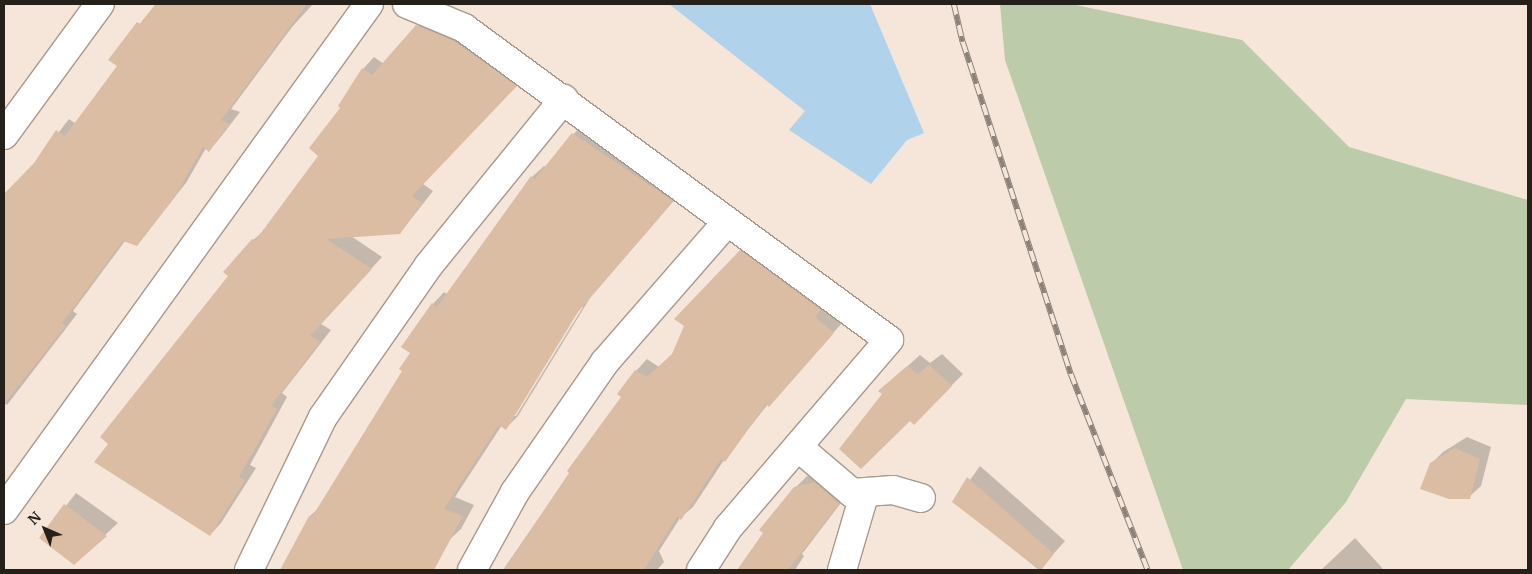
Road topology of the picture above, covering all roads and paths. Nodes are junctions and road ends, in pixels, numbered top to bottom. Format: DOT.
graph roads {
  1 [pos="100,4"];
  2 [pos="370,4"];
  3 [pos="407,4"];
  4 [pos="564,99"];
  5 [pos="4,135"];
  6 [pos="727,222"];
  7 [pos="798,447"];
  8 [pos="864,492"];
  9 [pos="921,498"];
  10 [pos="4,510"];
  11 [pos="250,570"];
  12 [pos="472,570"];
  13 [pos="701,570"];
  14 [pos="842,570"];
  1 -- 5 [label="street"];
  2 -- 10 [label="street"];
  3 -- 4 [label="street"];
  4 -- 6 [label="street"];
  4 -- 11 [label="street"];
  6 -- 7 [label="street"];
  6 -- 12 [label="street"];
  7 -- 8 [label="street"];
  7 -- 13 [label="street"];
  8 -- 9 [label="street"];
  8 -- 14 [label="street"];
}
